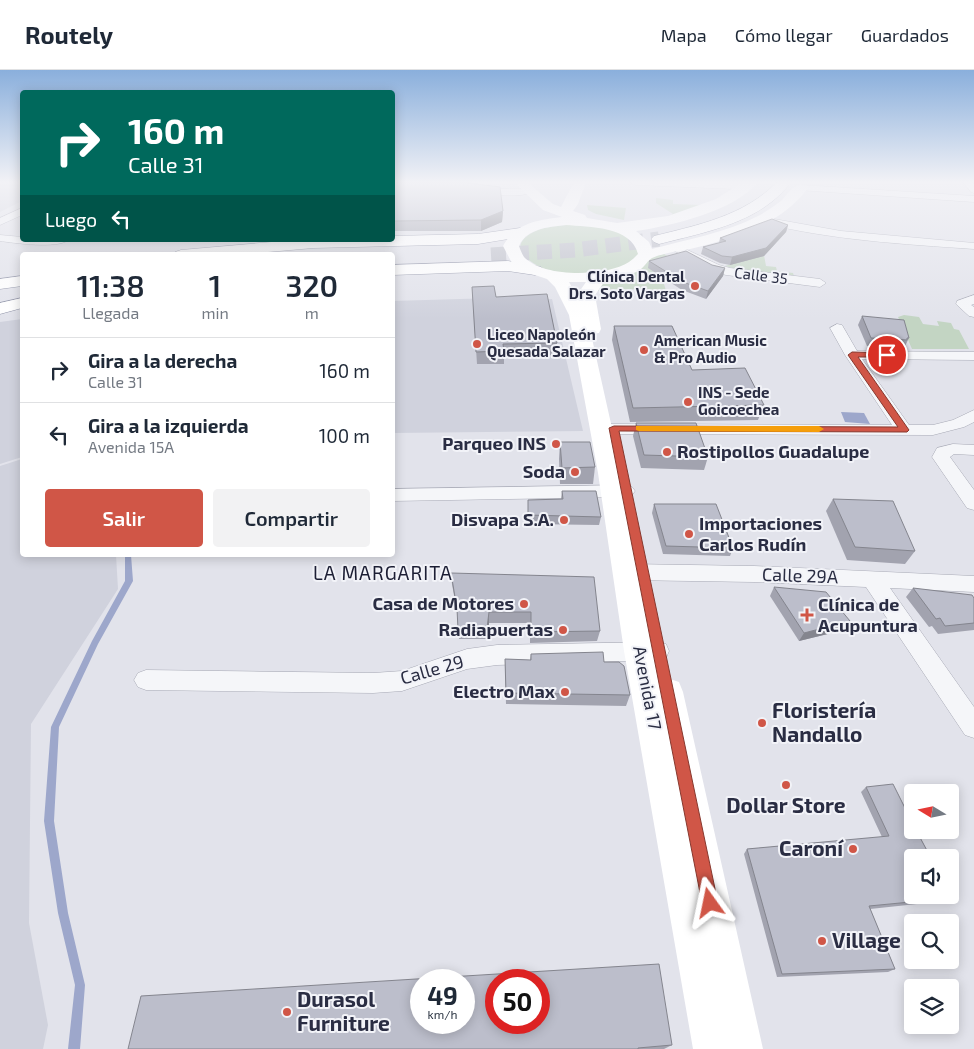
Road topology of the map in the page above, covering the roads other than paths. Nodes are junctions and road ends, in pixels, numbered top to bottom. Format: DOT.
graph roads {
  1 [pos="538,228"];
  2 [pos="615,228"];
  3 [pos="674,228"];
  4 [pos="697,228"];
  5 [pos="744,228"];
  6 [pos="795,228"];
  7 [pos="528,230"];
  8 [pos="0,238"];
  9 [pos="20,240"];
  10 [pos="395,241"];
  11 [pos="355,242"];
  12 [pos="974,246"];
  13 [pos="677,248"];
  14 [pos="214,252"];
  15 [pos="395,253"];
  16 [pos="646,255"];
  17 [pos="395,259"];
  18 [pos="395,270"];
  19 [pos="543,272"];
  20 [pos="598,278"];
  21 [pos="20,281"];
  22 [pos="820,283"];
  23 [pos="0,284"];
  24 [pos="20,286"];
  25 [pos="0,291"];
  26 [pos="20,296"];
  27 [pos="0,301"];
  28 [pos="968,302"];
  29 [pos="20,304"];
  30 [pos="0,309"];
  31 [pos="974,313"];
  32 [pos="837,328"];
  33 [pos="852,355"];
  34 [pos="974,356"];
  35 [pos="974,415"];
  36 [pos="608,428"];
  37 [pos="904,430"];
  38 [pos="933,430"];
  39 [pos="949,450"];
  40 [pos="974,450"];
  41 [pos="620,491"];
  42 [pos="395,495"];
  43 [pos="974,504"];
  44 [pos="635,572"];
  45 [pos="872,579"];
  46 [pos="974,584"];
  47 [pos="649,651"];
  48 [pos="146,680"];
  49 [pos="974,727"];
  50 [pos="731,1046"];
  1 -- 7 [label="main road"];
  2 -- 16 [label="main road"];
  3 -- 4 [label="main road"];
  5 -- 13 [label="main road"];
  6 -- 12 [label="street"];
  7 -- 10 [label="main road"];
  7 -- 19 [label="main road"];
  8 -- 9 [label="street"];
  11 -- 14 [label="main road"];
  13 -- 16 [label="main road"];
  13 -- 22 [label="street, Calle 35"];
  15 -- 17 [label="main road"];
  16 -- 20 [label="main road"];
  18 -- 19 [label="main road"];
  19 -- 20 [label="main road"];
  19 -- 36 [label="main road, Avenida 17"];
  20 -- 36 [label="main road, Avenida 17"];
  21 -- 23 [label="main road"];
  24 -- 25 [label="main road"];
  26 -- 27 [label="main road"];
  28 -- 31 [label="street"];
  29 -- 30 [label="main road"];
  32 -- 33 [label="street"];
  33 -- 34 [label="street"];
  33 -- 37 [label="street"];
  35 -- 38 [label="street"];
  36 -- 37 [label="street"];
  36 -- 41 [label="main road, Avenida 17"];
  37 -- 38 [label="street"];
  38 -- 39 [label="street"];
  39 -- 40 [label="street"];
  39 -- 43 [label="street"];
  41 -- 42 [label="street"];
  41 -- 44 [label="main road, Avenida 17"];
  44 -- 45 [label="street, Calle 29A"];
  44 -- 47 [label="main road, Avenida 17"];
  45 -- 46 [label="street, Calle 29A"];
  45 -- 49 [label="street"];
  47 -- 48 [label="street, Calle 29"];
  47 -- 50 [label="main road, Avenida 17"];
}
